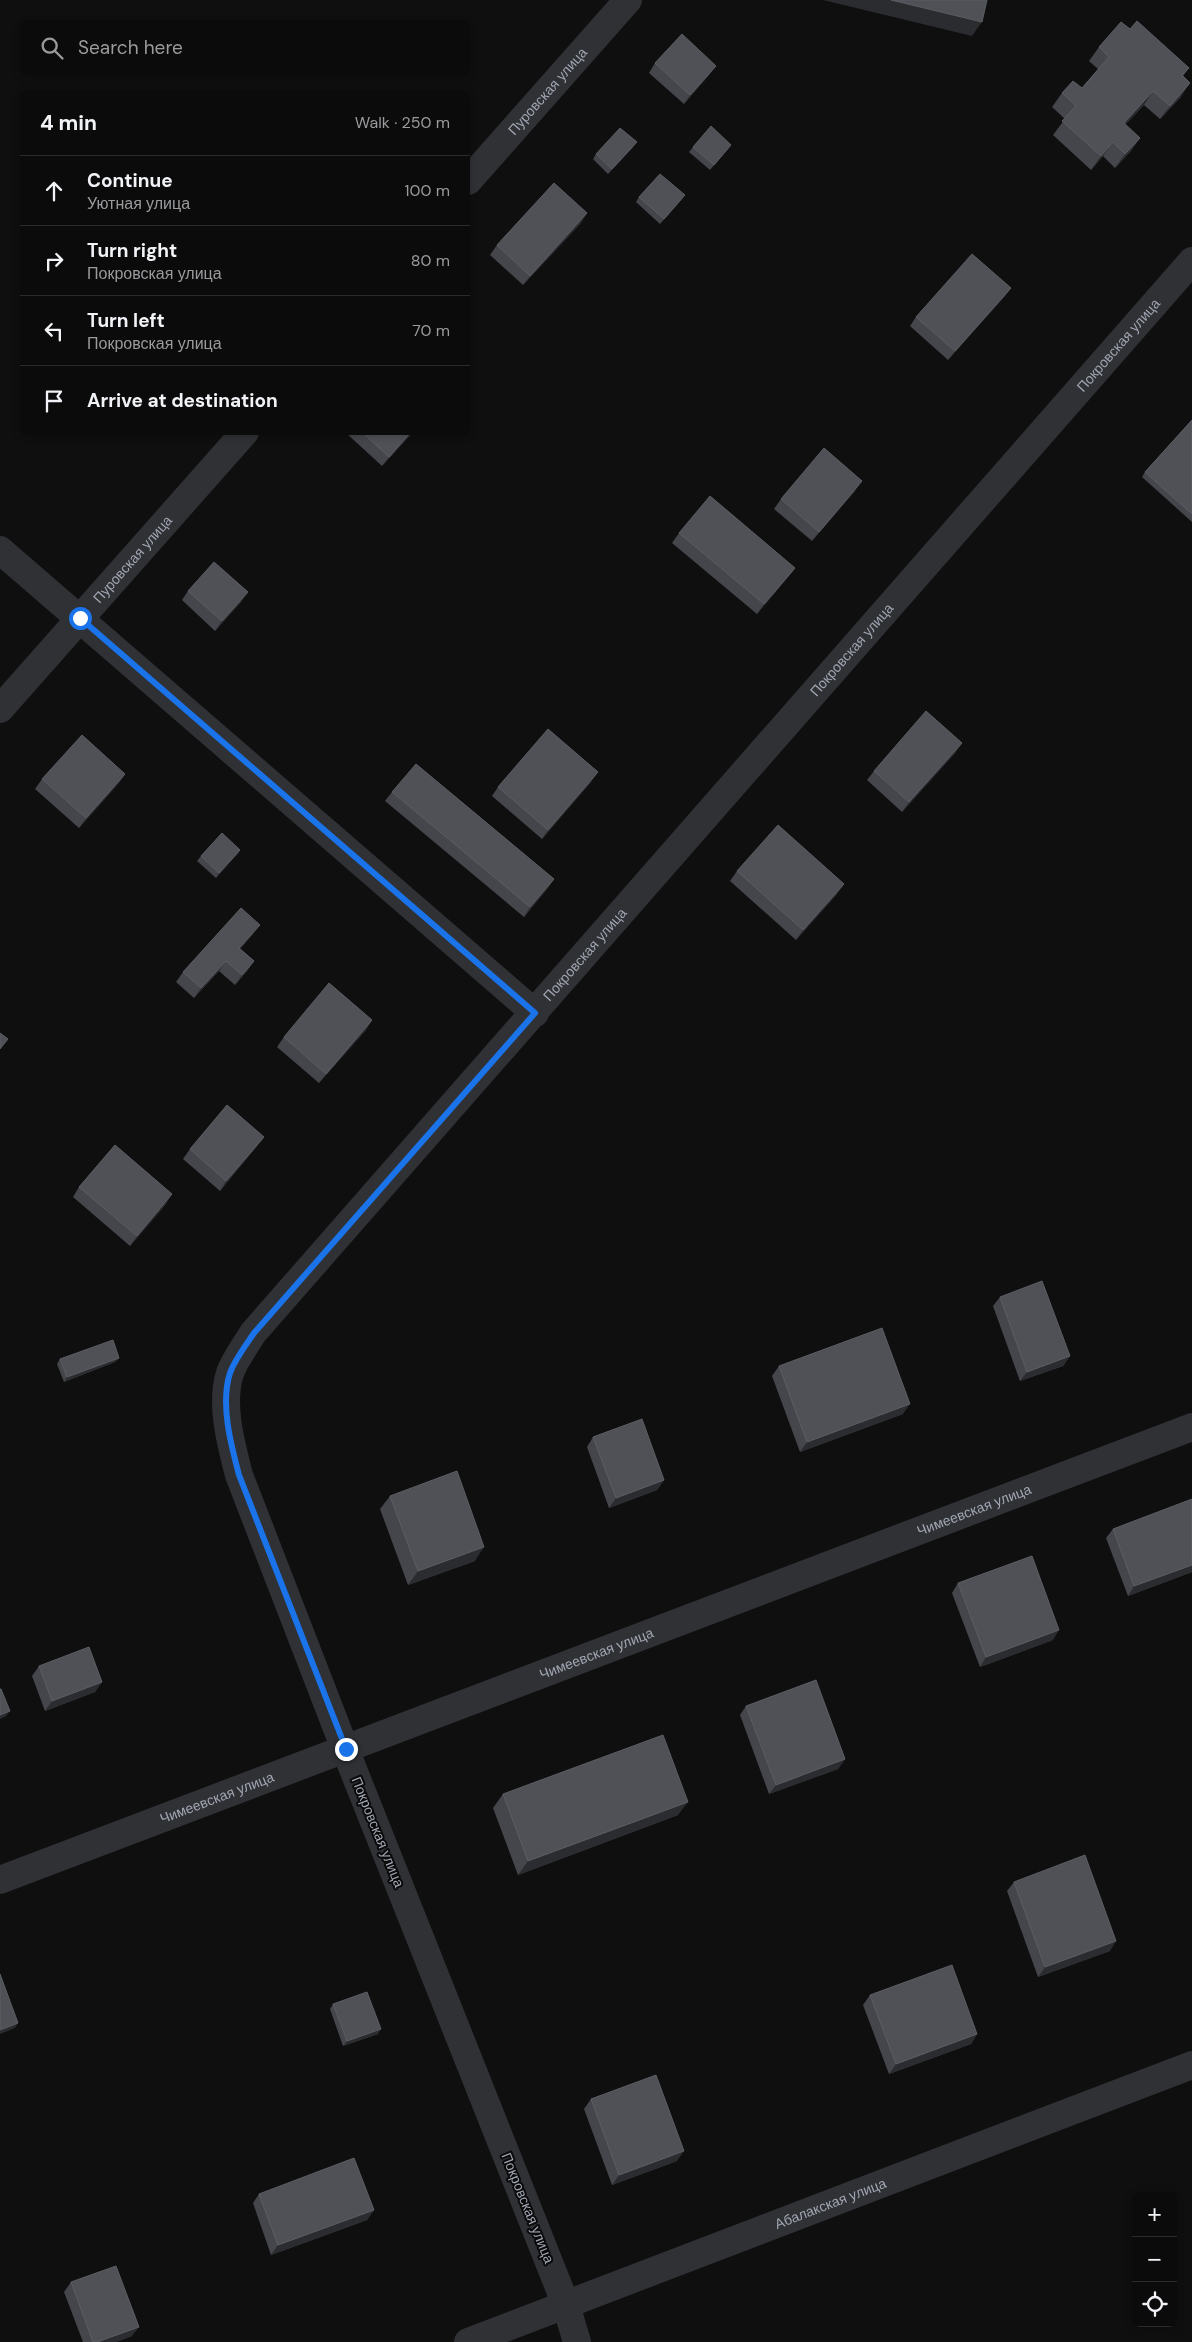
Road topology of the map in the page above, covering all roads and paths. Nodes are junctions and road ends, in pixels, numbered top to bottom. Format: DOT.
graph roads {
  1 [pos="628,0"];
  2 [pos="470,179"];
  3 [pos="1192,261"];
  4 [pos="242,435"];
  5 [pos="0,550"];
  6 [pos="80,618"];
  7 [pos="0,708"];
  8 [pos="535,1013"];
  9 [pos="1192,1427"];
  10 [pos="346,1749"];
  11 [pos="0,1880"];
  12 [pos="1192,2065"];
  13 [pos="566,2305"];
  14 [pos="468,2342"];
  15 [pos="577,2342"];
  1 -- 2 [label="street, Пуровская улица"];
  3 -- 8 [label="street, Покровская улица"];
  4 -- 6 [label="street, Пуровская улица"];
  5 -- 6 [label="street"];
  6 -- 7 [label="street, Пуровская улица"];
  6 -- 8 [label="street"];
  8 -- 10 [label="street, Покровская улица"];
  9 -- 10 [label="street, Чимеевская улица"];
  10 -- 11 [label="street, Чимеевская улица"];
  10 -- 13 [label="street, Покровская улица"];
  12 -- 13 [label="street, Абалакская улица"];
  13 -- 14 [label="street, Абалакская улица"];
  13 -- 15 [label="street, Покровская улица"];
}
